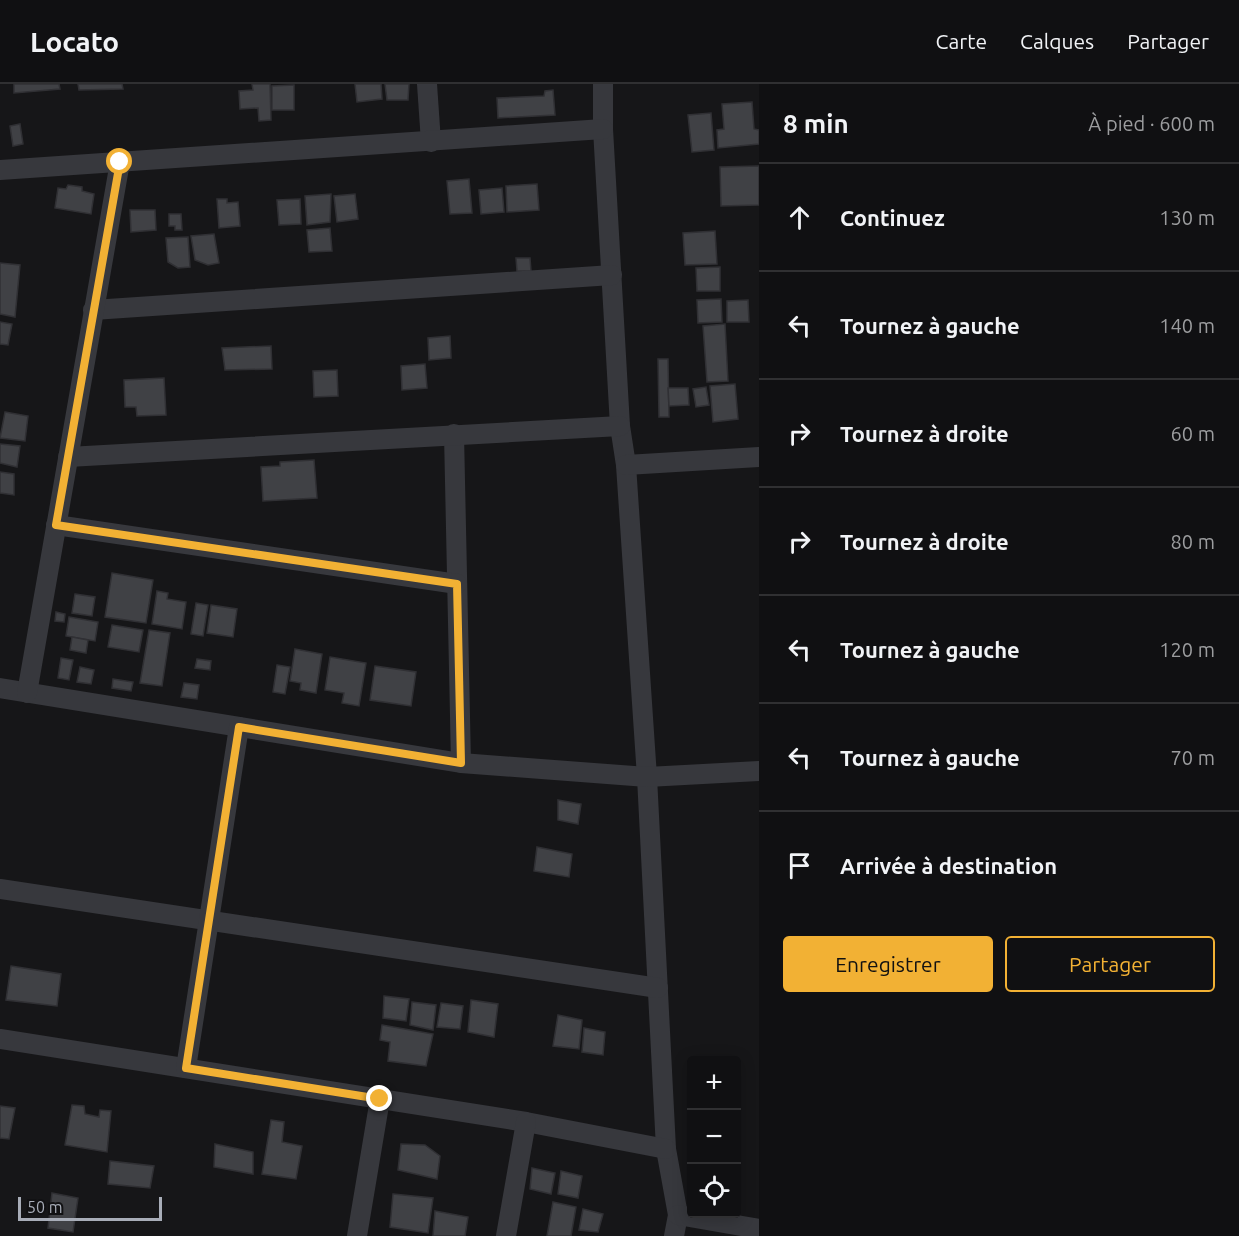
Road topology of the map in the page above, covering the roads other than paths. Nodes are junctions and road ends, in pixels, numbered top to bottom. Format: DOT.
graph roads {
  1 [pos="427,84"];
  2 [pos="603,84"];
  3 [pos="603,129"];
  4 [pos="431,142"];
  5 [pos="120,162"];
  6 [pos="0,170"];
  7 [pos="612,275"];
  8 [pos="93,310"];
  9 [pos="620,426"];
  10 [pos="454,434"];
  11 [pos="759,457"];
  12 [pos="68,458"];
  13 [pos="626,465"];
  14 [pos="56,525"];
  15 [pos="457,584"];
  16 [pos="0,688"];
  17 [pos="27,693"];
  18 [pos="239,727"];
  19 [pos="461,763"];
  20 [pos="759,771"];
  21 [pos="647,777"];
  22 [pos="0,888"];
  23 [pos="209,921"];
  24 [pos="658,988"];
  25 [pos="0,1039"];
  26 [pos="186,1068"];
  27 [pos="380,1099"];
  28 [pos="526,1122"];
  29 [pos="666,1149"];
  30 [pos="678,1215"];
  31 [pos="759,1229"];
  32 [pos="357,1236"];
  33 [pos="506,1236"];
  34 [pos="674,1236"];
  1 -- 4 [label="street"];
  2 -- 3 [label="street"];
  3 -- 4 [label="street"];
  3 -- 7 [label="street"];
  4 -- 5 [label="street"];
  5 -- 6 [label="street"];
  5 -- 8 [label="street"];
  7 -- 8 [label="street"];
  7 -- 9 [label="street"];
  8 -- 12 [label="street"];
  9 -- 10 [label="street"];
  9 -- 13 [label="street"];
  10 -- 12 [label="street"];
  10 -- 15 [label="street"];
  11 -- 13 [label="street"];
  12 -- 14 [label="street"];
  13 -- 21 [label="street"];
  14 -- 15 [label="street"];
  14 -- 17 [label="street"];
  15 -- 19 [label="street"];
  16 -- 17 [label="street"];
  17 -- 18 [label="street"];
  18 -- 19 [label="street"];
  18 -- 23 [label="street"];
  19 -- 21 [label="street"];
  20 -- 21 [label="street"];
  21 -- 24 [label="street"];
  22 -- 23 [label="street"];
  23 -- 24 [label="street"];
  23 -- 26 [label="street"];
  24 -- 29 [label="street"];
  25 -- 26 [label="street"];
  26 -- 27 [label="street"];
  27 -- 28 [label="street"];
  27 -- 32 [label="street"];
  28 -- 29 [label="street"];
  28 -- 33 [label="street"];
  29 -- 30 [label="street"];
  30 -- 31 [label="street"];
  30 -- 34 [label="street"];
}
